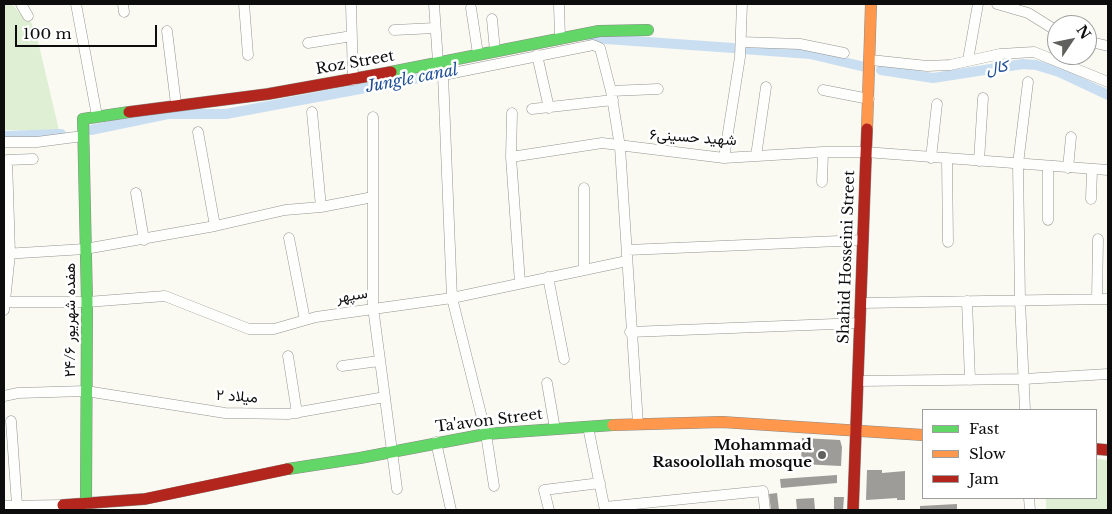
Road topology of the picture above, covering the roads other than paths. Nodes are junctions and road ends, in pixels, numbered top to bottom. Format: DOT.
graph roads {
  1 [pos="20,4"];
  2 [pos="76,4"];
  3 [pos="244,4"];
  4 [pos="351,4"];
  5 [pos="434,4"];
  6 [pos="559,4"];
  7 [pos="742,4"];
  8 [pos="871,4"];
  9 [pos="978,4"];
  10 [pos="997,4"];
  11 [pos="471,8"];
  12 [pos="28,16"];
  13 [pos="492,19"];
  14 [pos="1047,25"];
  15 [pos="435,28"];
  16 [pos="394,30"];
  17 [pos="648,30"];
  18 [pos="167,31"];
  19 [pos="352,36"];
  20 [pos="560,39"];
  21 [pos="741,42"];
  22 [pos="308,43"];
  23 [pos="495,51"];
  24 [pos="844,53"];
  25 [pos="478,54"];
  26 [pos="248,55"];
  27 [pos="537,55"];
  28 [pos="871,60"];
  29 [pos="968,60"];
  30 [pos="438,62"];
  31 [pos="353,80"];
  32 [pos="1028,82"];
  33 [pos="1108,82"];
  34 [pos="766,87"];
  35 [pos="658,89"];
  36 [pos="823,90"];
  37 [pos="612,95"];
  38 [pos="983,98"];
  39 [pos="869,99"];
  40 [pos="176,104"];
  41 [pos="937,104"];
  42 [pos="549,108"];
  43 [pos="532,109"];
  44 [pos="312,112"];
  45 [pos="512,113"];
  46 [pos="97,116"];
  47 [pos="373,117"];
  48 [pos="198,132"];
  49 [pos="83,136"];
  50 [pos="1071,137"];
  51 [pos="4,142"];
  52 [pos="620,147"];
  53 [pos="823,152"];
  54 [pos="865,152"];
  55 [pos="756,156"];
  56 [pos="33,158"];
  57 [pos="511,158"];
  58 [pos="724,158"];
  59 [pos="931,158"];
  60 [pos="947,159"];
  61 [pos="979,161"];
  62 [pos="1018,164"];
  63 [pos="1048,167"];
  64 [pos="1068,168"];
  65 [pos="1092,170"];
  66 [pos="1108,170"];
  67 [pos="822,182"];
  68 [pos="584,188"];
  69 [pos="136,193"];
  70 [pos="374,197"];
  71 [pos="1091,199"];
  72 [pos="321,207"];
  73 [pos="1048,220"];
  74 [pos="216,226"];
  75 [pos="289,238"];
  76 [pos="1098,239"];
  77 [pos="144,240"];
  78 [pos="863,240"];
  79 [pos="948,242"];
  80 [pos="86,249"];
  81 [pos="627,250"];
  82 [pos="7,254"];
  83 [pos="627,262"];
  84 [pos="584,270"];
  85 [pos="548,277"];
  86 [pos="520,283"];
  87 [pos="452,298"];
  88 [pos="1097,299"];
  89 [pos="1108,299"];
  90 [pos="967,301"];
  91 [pos="1020,301"];
  92 [pos="86,302"];
  93 [pos="862,303"];
  94 [pos="5,306"];
  95 [pos="373,307"];
  96 [pos="305,320"];
  97 [pos="860,324"];
  98 [pos="630,332"];
  99 [pos="288,356"];
  100 [pos="564,359"];
  101 [pos="379,361"];
  102 [pos="342,366"];
  103 [pos="1108,374"];
  104 [pos="970,380"];
  105 [pos="1024,380"];
  106 [pos="859,381"];
  107 [pos="547,383"];
  108 [pos="86,391"];
  109 [pos="4,396"];
  110 [pos="385,398"];
  111 [pos="1025,409"];
  112 [pos="297,412"];
  113 [pos="11,421"];
  114 [pos="638,424"];
  115 [pos="588,427"];
  116 [pos="555,429"];
  117 [pos="856,429"];
  118 [pos="486,434"];
  119 [pos="922,435"];
  120 [pos="436,442"];
  121 [pos="392,450"];
  122 [pos="600,483"];
  123 [pos="494,486"];
  124 [pos="397,489"];
  125 [pos="86,504"];
  126 [pos="17,505"];
  127 [pos="145,505"];
  128 [pos="4,506"];
  129 [pos="63,508"];
  130 [pos="605,509"];
  131 [pos="451,510"];
  132 [pos="549,510"];
  133 [pos="766,510"];
  134 [pos="854,510"];
  1 -- 12 [label="street"];
  2 -- 46 [label="street"];
  3 -- 26 [label="street"];
  4 -- 19 [label="street"];
  5 -- 15 [label="street"];
  6 -- 20 [label="street"];
  7 -- 21 [label="street"];
  8 -- 28 [label="street, Shahid Hosseini Street"];
  9 -- 29 [label="street"];
  10 -- 14 [label="street"];
  11 -- 25 [label="street"];
  13 -- 23 [label="street"];
  15 -- 16 [label="street"];
  15 -- 30 [label="street"];
  17 -- 20 [label="street, Roz Street"];
  18 -- 40 [label="street"];
  19 -- 22 [label="street"];
  19 -- 31 [label="street"];
  20 -- 23 [label="street, Roz Street"];
  21 -- 24 [label="street"];
  21 -- 58 [label="street"];
  23 -- 25 [label="street, Roz Street"];
  25 -- 30 [label="street, Roz Street"];
  27 -- 37 [label="street"];
  27 -- 42 [label="street"];
  27 -- 87 [label="street"];
  28 -- 29 [label="street"];
  28 -- 39 [label="street, Shahid Hosseini Street"];
  29 -- 33 [label="street"];
  30 -- 31 [label="street, Roz Street"];
  31 -- 40 [label="street, Roz Street"];
  32 -- 62 [label="street"];
  34 -- 55 [label="street"];
  35 -- 37 [label="street"];
  36 -- 39 [label="street"];
  37 -- 42 [label="street"];
  37 -- 52 [label="street"];
  38 -- 61 [label="street"];
  39 -- 54 [label="street, Shahid Hosseini Street"];
  40 -- 46 [label="street, Roz Street"];
  41 -- 59 [label="street"];
  42 -- 43 [label="street"];
  44 -- 72 [label="street"];
  45 -- 57 [label="street"];
  46 -- 49 [label="street"];
  47 -- 70 [label="street"];
  48 -- 74 [label="street"];
  49 -- 51 [label="street"];
  49 -- 80 [label="street, هفده شهریور ۲۴/۶"];
  50 -- 64 [label="street"];
  52 -- 57 [label="street, شهید حسینی۶"];
  52 -- 58 [label="street, شهید حسینی۶"];
  52 -- 81 [label="street"];
  53 -- 54 [label="street, شهید حسینی۶"];
  53 -- 55 [label="street, شهید حسینی۶"];
  53 -- 67 [label="street"];
  54 -- 59 [label="street, شهید حسینی۶"];
  54 -- 78 [label="street, Shahid Hosseini Street"];
  55 -- 58 [label="street, شهید حسینی۶"];
  56 -- 82 [label="street"];
  57 -- 86 [label="street"];
  59 -- 60 [label="street, شهید حسینی۶"];
  60 -- 61 [label="street, شهید حسینی۶"];
  60 -- 79 [label="street"];
  61 -- 62 [label="street, شهید حسینی۶"];
  62 -- 63 [label="street, شهید حسینی۶"];
  62 -- 91 [label="street"];
  63 -- 64 [label="street, شهید حسینی۶"];
  63 -- 73 [label="street"];
  64 -- 65 [label="street, شهید حسینی۶"];
  65 -- 66 [label="street, شهید حسینی۶"];
  65 -- 71 [label="street"];
  68 -- 84 [label="street"];
  69 -- 77 [label="street"];
  70 -- 72 [label="street"];
  70 -- 95 [label="street"];
  72 -- 74 [label="street"];
  74 -- 77 [label="street"];
  75 -- 96 [label="street"];
  76 -- 88 [label="street"];
  77 -- 80 [label="street"];
  78 -- 81 [label="street"];
  78 -- 93 [label="street, Shahid Hosseini Street"];
  80 -- 82 [label="street"];
  80 -- 92 [label="street, هفده شهریور ۲۴/۶"];
  81 -- 83 [label="street"];
  82 -- 94 [label="street"];
  83 -- 84 [label="street, سپهر"];
  83 -- 98 [label="street"];
  84 -- 85 [label="street, سپهر"];
  85 -- 86 [label="street, سپهر"];
  85 -- 100 [label="street"];
  86 -- 87 [label="street, سپهر"];
  87 -- 95 [label="street, سپهر"];
  87 -- 118 [label="street"];
  88 -- 89 [label="street"];
  88 -- 91 [label="street"];
  90 -- 91 [label="street"];
  90 -- 93 [label="street"];
  90 -- 104 [label="street"];
  91 -- 105 [label="street"];
  92 -- 94 [label="street, سپهر"];
  92 -- 96 [label="street, سپهر"];
  92 -- 108 [label="street, هفده شهریور ۲۴/۶"];
  93 -- 97 [label="street, Shahid Hosseini Street"];
  95 -- 96 [label="street, سپهر"];
  95 -- 101 [label="street"];
  97 -- 98 [label="street"];
  97 -- 106 [label="street, Shahid Hosseini Street"];
  98 -- 114 [label="street"];
  99 -- 112 [label="street"];
  101 -- 102 [label="street"];
  101 -- 110 [label="street"];
  103 -- 105 [label="street"];
  104 -- 105 [label="street"];
  104 -- 106 [label="street"];
  105 -- 111 [label="street"];
  106 -- 117 [label="street, Shahid Hosseini Street"];
  107 -- 116 [label="street"];
  108 -- 109 [label="street, میلاد ۲"];
  108 -- 112 [label="street, میلاد ۲"];
  108 -- 125 [label="street, هفده شهریور ۲۴/۶"];
  110 -- 112 [label="street, میلاد ۲"];
  110 -- 121 [label="street"];
  113 -- 126 [label="street"];
  114 -- 115 [label="street, Ta'avon Street"];
  114 -- 117 [label="street, Ta'avon Street"];
  115 -- 116 [label="street, Ta'avon Street"];
  115 -- 122 [label="street"];
  116 -- 118 [label="street, Ta'avon Street"];
  117 -- 119 [label="street, Ta'avon Street"];
  117 -- 134 [label="street, Shahid Hosseini Street"];
  118 -- 120 [label="street, Ta'avon Street"];
  118 -- 123 [label="street"];
  120 -- 121 [label="street, Ta'avon Street"];
  120 -- 131 [label="street"];
  121 -- 124 [label="street"];
  121 -- 127 [label="street, Ta'avon Street"];
  122 -- 130 [label="street"];
  122 -- 132 [label="street"];
  125 -- 127 [label="street, Ta'avon Street"];
  125 -- 129 [label="street, Ta'avon Street"];
  126 -- 128 [label="street"];
  126 -- 129 [label="street"];
  130 -- 133 [label="street"];
}
